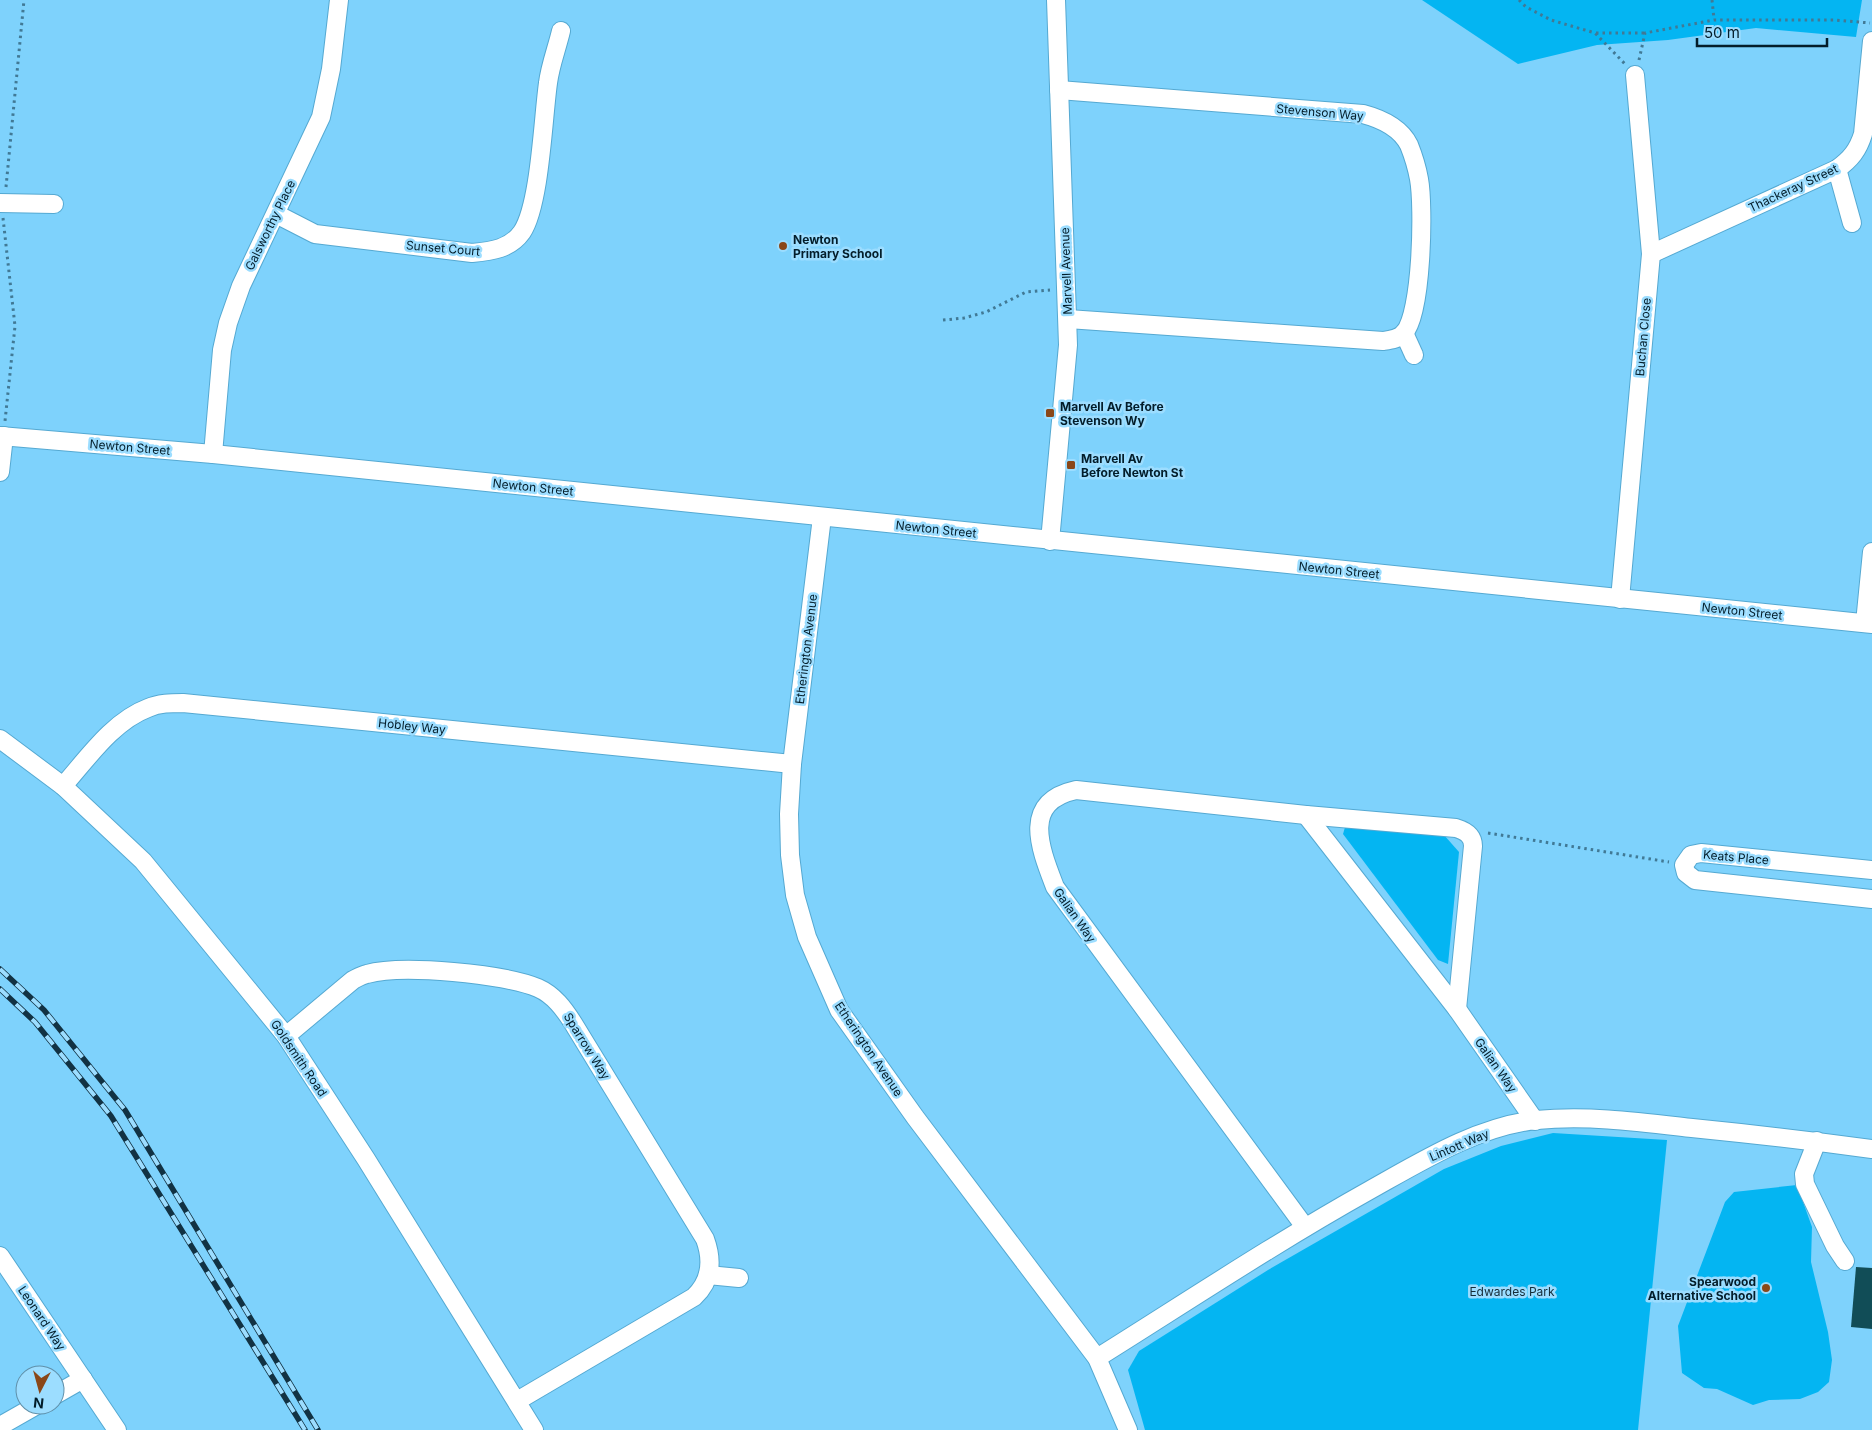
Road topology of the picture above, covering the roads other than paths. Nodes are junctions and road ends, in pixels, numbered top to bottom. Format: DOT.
graph roads {
  1 [pos="339,0"];
  2 [pos="1056,0"];
  3 [pos="561,31"];
  4 [pos="1872,41"];
  5 [pos="1635,75"];
  6 [pos="1059,90"];
  7 [pos="1837,168"];
  8 [pos="0,203"];
  9 [pos="54,204"];
  10 [pos="276,214"];
  11 [pos="1852,222"];
  12 [pos="1651,254"];
  13 [pos="1068,319"];
  14 [pos="1404,334"];
  15 [pos="1414,355"];
  16 [pos="2,436"];
  17 [pos="213,454"];
  18 [pos="0,472"];
  19 [pos="822,517"];
  20 [pos="1050,541"];
  21 [pos="1872,552"];
  22 [pos="1620,598"];
  23 [pos="1868,624"];
  24 [pos="0,739"];
  25 [pos="792,764"];
  26 [pos="63,786"];
  27 [pos="1306,815"];
  28 [pos="1872,870"];
  29 [pos="1872,899"];
  30 [pos="1457,1009"];
  31 [pos="286,1036"];
  32 [pos="1535,1120"];
  33 [pos="1817,1141"];
  34 [pos="1872,1149"];
  35 [pos="1305,1227"];
  36 [pos="0,1256"];
  37 [pos="1845,1261"];
  38 [pos="708,1276"];
  39 [pos="739,1278"];
  40 [pos="1097,1358"];
  41 [pos="83,1379"];
  42 [pos="65,1389"];
  43 [pos="517,1401"];
  44 [pos="19,1415"];
  45 [pos="0,1426"];
  46 [pos="117,1430"];
  47 [pos="534,1430"];
  48 [pos="1128,1430"];
  1 -- 10 [label="street, Galsworthy Place"];
  2 -- 6 [label="street, Marvell Avenue"];
  3 -- 10 [label="street, Sunset Court"];
  4 -- 7 [label="street, Thackeray Street"];
  5 -- 12 [label="street, Buchan Close"];
  6 -- 13 [label="street, Marvell Avenue"];
  6 -- 14 [label="street, Stevenson Way"];
  7 -- 11 [label="street"];
  7 -- 12 [label="street, Thackeray Street"];
  8 -- 9 [label="street"];
  10 -- 17 [label="street, Galsworthy Place"];
  12 -- 22 [label="street, Buchan Close"];
  13 -- 14 [label="street"];
  13 -- 20 [label="street, Marvell Avenue"];
  14 -- 15 [label="street"];
  16 -- 17 [label="street, Newton Street"];
  16 -- 18 [label="street"];
  17 -- 19 [label="street, Newton Street"];
  19 -- 20 [label="street, Newton Street"];
  19 -- 25 [label="street, Etherington Avenue"];
  20 -- 22 [label="street, Newton Street"];
  21 -- 23 [label="street"];
  22 -- 23 [label="street, Newton Street"];
  24 -- 26 [label="street, Goldsmith Road"];
  25 -- 26 [label="street, Hobley Way"];
  25 -- 40 [label="street, Etherington Avenue"];
  26 -- 31 [label="street, Goldsmith Road"];
  27 -- 30 [label="street, Galian Way"];
  27 -- 30 [label="street, Galian Way"];
  27 -- 35 [label="street, Galian Way"];
  28 -- 29 [label="street, Keats Place"];
  30 -- 32 [label="street, Galian Way"];
  31 -- 38 [label="street, Sparrow Way"];
  31 -- 43 [label="street, Goldsmith Road"];
  32 -- 33 [label="street, Lintott Way"];
  32 -- 35 [label="street, Lintott Way"];
  33 -- 34 [label="street, Lintott Way"];
  33 -- 37 [label="street"];
  35 -- 40 [label="street, Lintott Way"];
  36 -- 41 [label="street, Leonard Way"];
  38 -- 39 [label="street"];
  38 -- 43 [label="street"];
  40 -- 48 [label="street, Etherington Avenue"];
  41 -- 42 [label="street"];
  41 -- 46 [label="street, Leonard Way"];
  43 -- 47 [label="street, Goldsmith Road"];
  44 -- 45 [label="street"];
}
